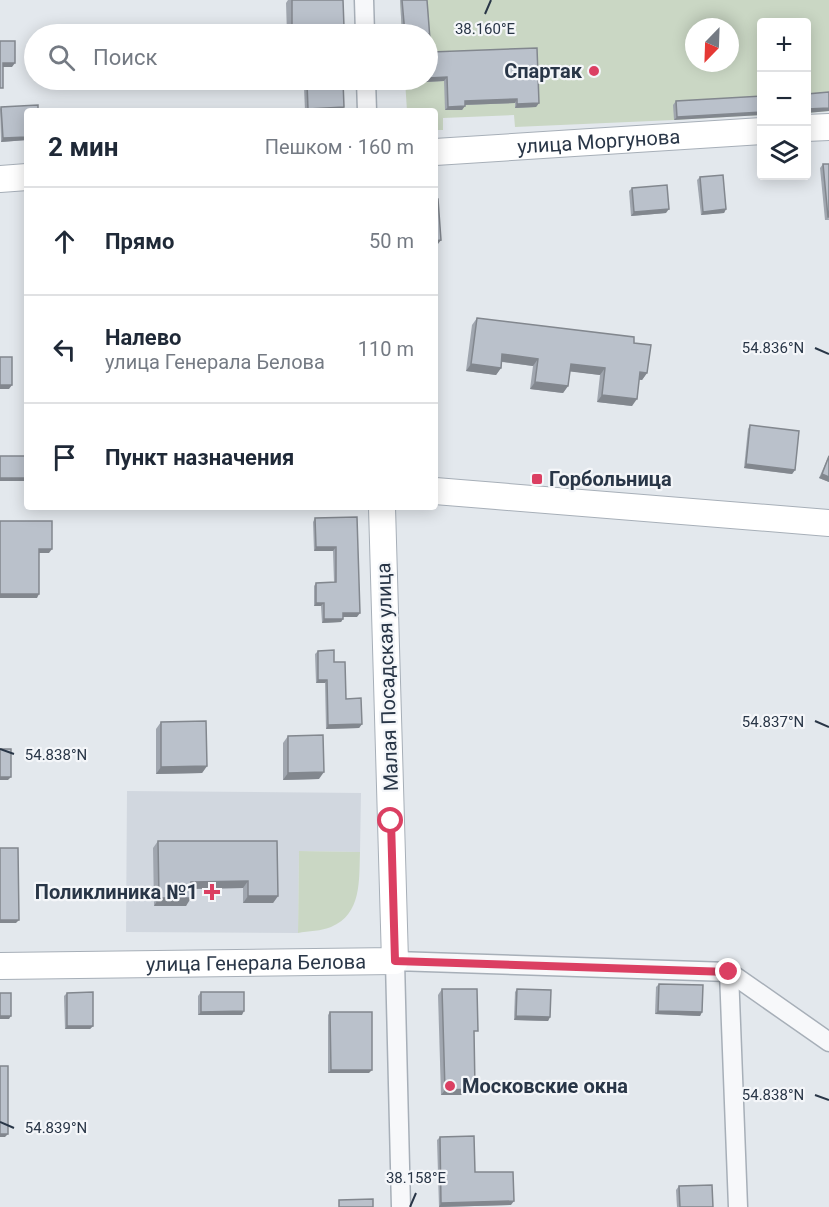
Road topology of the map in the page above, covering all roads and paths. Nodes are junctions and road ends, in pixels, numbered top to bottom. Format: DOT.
graph roads {
  1 [pos="364,0"];
  2 [pos="365,24"];
  3 [pos="366,90"];
  4 [pos="367,108"];
  5 [pos="829,127"];
  6 [pos="811,128"];
  7 [pos="757,131"];
  8 [pos="438,152"];
  9 [pos="24,177"];
  10 [pos="0,179"];
  11 [pos="438,490"];
  12 [pos="382,510"];
  13 [pos="829,523"];
  14 [pos="395,961"];
  15 [pos="0,966"];
  16 [pos="729,972"];
  17 [pos="829,1042"];
  18 [pos="401,1207"];
  19 [pos="738,1207"];
  1 -- 2 [label="street"];
  3 -- 4 [label="street"];
  5 -- 6 [label="main road"];
  7 -- 8 [label="main road, улица Моргунова"];
  9 -- 10 [label="main road"];
  11 -- 13 [label="main road"];
  12 -- 14 [label="main road, Малая Посадская улица"];
  14 -- 15 [label="main road, улица Генерала Белова"];
  14 -- 16 [label="street, улица Генерала Белова"];
  14 -- 18 [label="street, Малая Посадская улица"];
  16 -- 17 [label="street"];
  16 -- 19 [label="street"];
}
